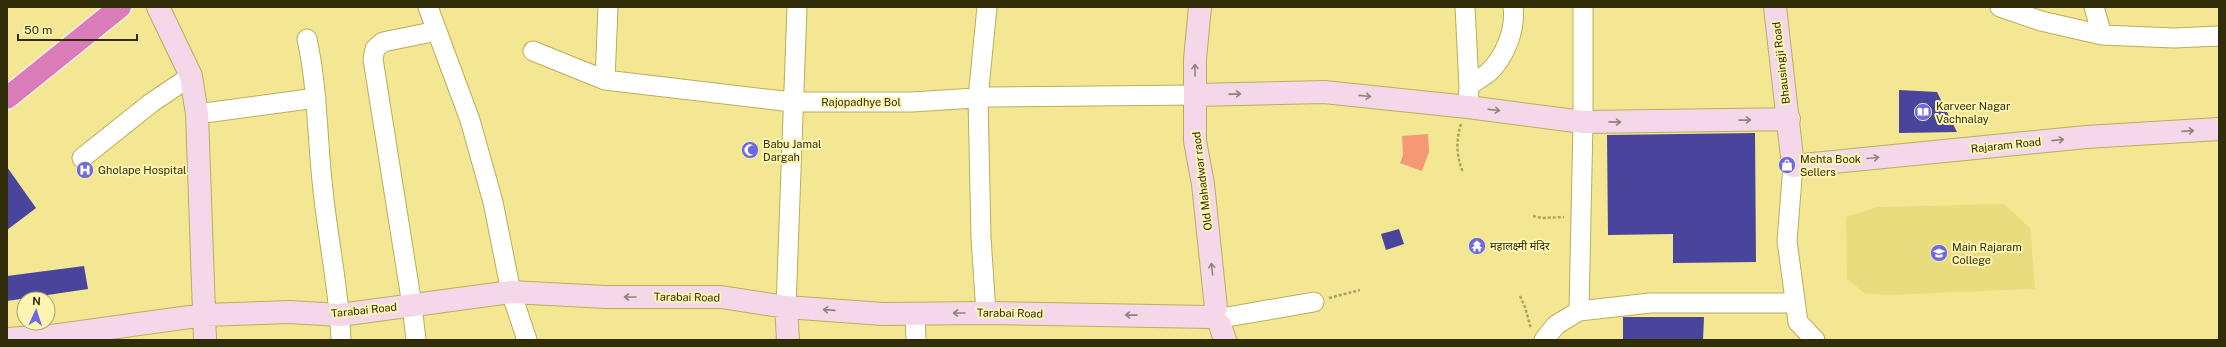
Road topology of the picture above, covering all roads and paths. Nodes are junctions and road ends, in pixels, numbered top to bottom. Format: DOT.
graph roads {
  1 [pos="120,7"];
  2 [pos="158,7"];
  3 [pos="428,7"];
  4 [pos="608,7"];
  5 [pos="797,7"];
  6 [pos="987,7"];
  7 [pos="1200,7"];
  8 [pos="1465,7"];
  9 [pos="1513,7"];
  10 [pos="1583,7"];
  11 [pos="1775,7"];
  12 [pos="2000,7"];
  13 [pos="2094,7"];
  14 [pos="437,31"];
  15 [pos="2102,35"];
  16 [pos="2219,36"];
  17 [pos="306,39"];
  18 [pos="533,52"];
  19 [pos="191,76"];
  20 [pos="605,80"];
  21 [pos="1196,95"];
  22 [pos="1468,96"];
  23 [pos="7,98"];
  24 [pos="316,98"];
  25 [pos="978,98"];
  26 [pos="792,102"];
  27 [pos="197,114"];
  28 [pos="1789,119"];
  29 [pos="1583,122"];
  30 [pos="2219,129"];
  31 [pos="82,158"];
  32 [pos="1792,166"];
  33 [pos="1463,172"];
  34 [pos="1533,216"];
  35 [pos="1559,217"];
  36 [pos="1360,290"];
  37 [pos="511,292"];
  38 [pos="1520,296"];
  39 [pos="1321,300"];
  40 [pos="1796,303"];
  41 [pos="412,305"];
  42 [pos="786,307"];
  43 [pos="1579,311"];
  44 [pos="986,312"];
  45 [pos="915,313"];
  46 [pos="204,315"];
  47 [pos="340,315"];
  48 [pos="1528,318"];
  49 [pos="1219,321"];
  50 [pos="52,338"];
  51 [pos="7,339"];
  52 [pos="204,340"];
  53 [pos="341,340"];
  54 [pos="416,340"];
  55 [pos="527,340"];
  56 [pos="788,340"];
  57 [pos="916,340"];
  58 [pos="1544,340"];
  59 [pos="1815,340"];
  1 -- 23 [label="highway"];
  2 -- 19 [label="street"];
  3 -- 14 [label="street"];
  4 -- 20 [label="street"];
  5 -- 26 [label="street"];
  6 -- 25 [label="street"];
  21 -- 7 [label="street, Old Mahadwar raod, one-way"];
  8 -- 22 [label="street"];
  9 -- 22 [label="street"];
  10 -- 29 [label="street"];
  11 -- 28 [label="street, Bhausingji Road"];
  12 -- 15 [label="street"];
  13 -- 15 [label="street"];
  14 -- 37 [label="street"];
  14 -- 41 [label="street"];
  15 -- 16 [label="street"];
  17 -- 24 [label="street"];
  18 -- 20 [label="street, Rajopadhye Bol"];
  19 -- 27 [label="street"];
  19 -- 31 [label="street"];
  20 -- 26 [label="street, Rajopadhye Bol"];
  21 -- 22 [label="street, one-way"];
  21 -- 25 [label="street, Rajopadhye Bol"];
  49 -- 21 [label="street, Old Mahadwar raod, one-way"];
  22 -- 29 [label="street, one-way"];
  22 -- 33 [label="path"];
  24 -- 27 [label="street"];
  24 -- 47 [label="street"];
  25 -- 26 [label="street, Rajopadhye Bol"];
  25 -- 44 [label="street"];
  26 -- 42 [label="street"];
  27 -- 46 [label="street"];
  29 -- 28 [label="street, one-way"];
  28 -- 32 [label="street, Bhausingji Road"];
  29 -- 43 [label="street"];
  32 -- 30 [label="street, Rajaram Road, one-way"];
  32 -- 40 [label="street"];
  34 -- 35 [label="path"];
  36 -- 39 [label="path"];
  37 -- 41 [label="street, Tarabai Road"];
  42 -- 37 [label="street, Tarabai Road, one-way"];
  37 -- 55 [label="street"];
  38 -- 48 [label="path"];
  39 -- 49 [label="street"];
  40 -- 43 [label="street"];
  40 -- 59 [label="street"];
  41 -- 47 [label="street, Tarabai Road"];
  41 -- 54 [label="street"];
  45 -- 42 [label="street, Tarabai Road, one-way"];
  42 -- 56 [label="street"];
  43 -- 58 [label="street"];
  44 -- 45 [label="street, Tarabai Road, one-way"];
  49 -- 44 [label="street, Tarabai Road, one-way"];
  45 -- 57 [label="street"];
  46 -- 47 [label="street, Tarabai Road"];
  46 -- 50 [label="street, Tarabai Road"];
  46 -- 52 [label="street"];
  47 -- 53 [label="street"];
  50 -- 51 [label="street, Tarabai Road"];
}
